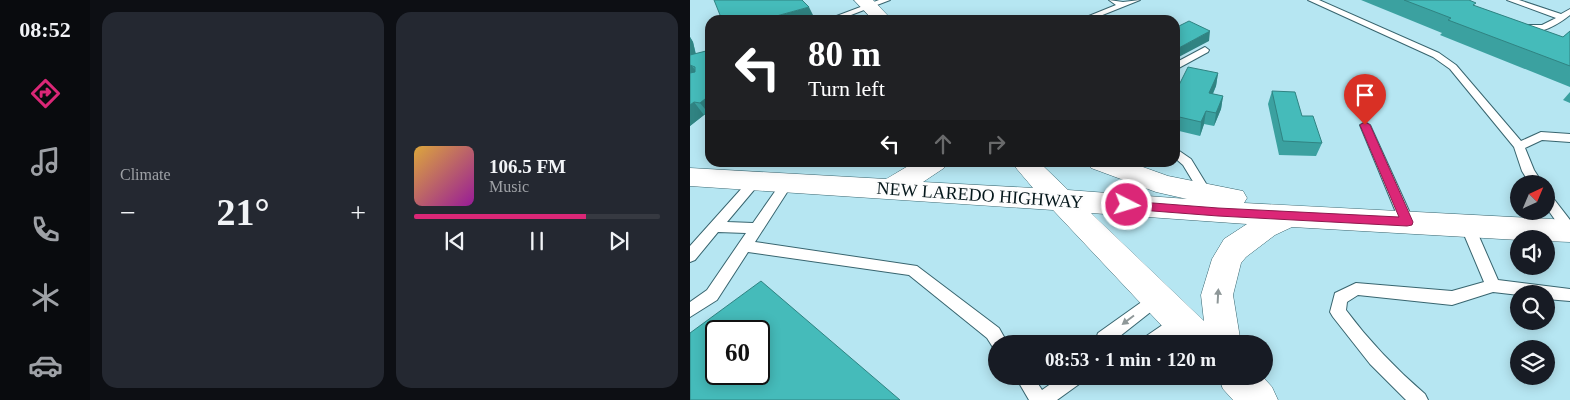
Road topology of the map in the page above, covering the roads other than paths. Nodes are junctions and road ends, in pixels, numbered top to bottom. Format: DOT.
graph roads {
  1 [pos="886,0"];
  2 [pos="1113,0"];
  3 [pos="1136,0"];
  4 [pos="1312,0"];
  5 [pos="1511,0"];
  6 [pos="866,3"];
  7 [pos="1122,5"];
  8 [pos="1570,11"];
  9 [pos="841,15"];
  10 [pos="878,15"];
  11 [pos="1097,15"];
  12 [pos="1562,17"];
  13 [pos="1509,24"];
  14 [pos="1205,50"];
  15 [pos="1180,64"];
  16 [pos="1365,125"];
  17 [pos="1570,138"];
  18 [pos="1519,146"];
  19 [pos="1180,156"];
  20 [pos="927,167"];
  21 [pos="1028,167"];
  22 [pos="1114,167"];
  23 [pos="1531,175"];
  24 [pos="690,177"];
  25 [pos="755,181"];
  26 [pos="787,183"];
  27 [pos="889,190"];
  28 [pos="1060,200"];
  29 [pos="1212,202"];
  30 [pos="1555,209"];
  31 [pos="1288,216"];
  32 [pos="1360,219"];
  33 [pos="1407,222"];
  34 [pos="1468,225"];
  35 [pos="716,227"];
  36 [pos="757,228"];
  37 [pos="1570,230"];
  38 [pos="746,246"];
  39 [pos="690,256"];
  40 [pos="1493,286"];
  41 [pos="1570,295"];
  42 [pos="1157,298"];
  43 [pos="690,310"];
  44 [pos="1180,320"];
  45 [pos="993,335"];
  46 [pos="1108,335"];
  47 [pos="1160,335"];
  48 [pos="1194,335"];
  49 [pos="1223,335"];
  50 [pos="1030,385"];
  51 [pos="1063,385"];
  52 [pos="1245,385"];
  53 [pos="1041,400"];
  54 [pos="1259,400"];
  55 [pos="1419,400"];
  1 -- 6 [label="lane"];
  2 -- 7 [label="lane"];
  3 -- 7 [label="lane"];
  4 -- 18 [label="lane"];
  5 -- 12 [label="lane"];
  6 -- 9 [label="lane"];
  6 -- 10 [label="main road"];
  7 -- 11 [label="lane"];
  8 -- 12 [label="lane"];
  12 -- 13 [label="lane"];
  14 -- 15 [label="lane"];
  16 -- 33 [label="lane"];
  17 -- 18 [label="lane"];
  18 -- 23 [label="lane"];
  19 -- 29 [label="lane"];
  20 -- 27 [label="main road"];
  21 -- 28 [label="main road"];
  22 -- 29 [label="main road"];
  24 -- 25 [label="main road, NEW LAREDO HIGHWAY"];
  25 -- 26 [label="main road, NEW LAREDO HIGHWAY"];
  25 -- 35 [label="lane"];
  26 -- 27 [label="main road, NEW LAREDO HIGHWAY"];
  26 -- 36 [label="lane"];
  27 -- 28 [label="main road, NEW LAREDO HIGHWAY"];
  28 -- 29 [label="main road, NEW LAREDO HIGHWAY"];
  28 -- 42 [label="main road"];
  29 -- 31 [label="main road, NEW LAREDO HIGHWAY"];
  29 -- 32 [label="main road"];
  30 -- 37 [label="lane"];
  31 -- 32 [label="main road, NEW LAREDO HIGHWAY"];
  49 -- 31 [label="main road, one-way"];
  32 -- 33 [label="main road, NEW LAREDO HIGHWAY"];
  33 -- 34 [label="main road, NEW LAREDO HIGHWAY"];
  34 -- 37 [label="main road, NEW LAREDO HIGHWAY"];
  34 -- 40 [label="lane"];
  35 -- 36 [label="lane"];
  35 -- 39 [label="lane"];
  36 -- 38 [label="lane"];
  38 -- 43 [label="lane"];
  38 -- 45 [label="lane"];
  40 -- 41 [label="lane"];
  40 -- 55 [label="lane"];
  42 -- 44 [label="main road"];
  42 -- 46 [label="lane, one-way"];
  44 -- 47 [label="lane"];
  44 -- 48 [label="main road"];
  50 -- 53 [label="lane"];
  51 -- 53 [label="lane"];
  52 -- 54 [label="main road"];
}
